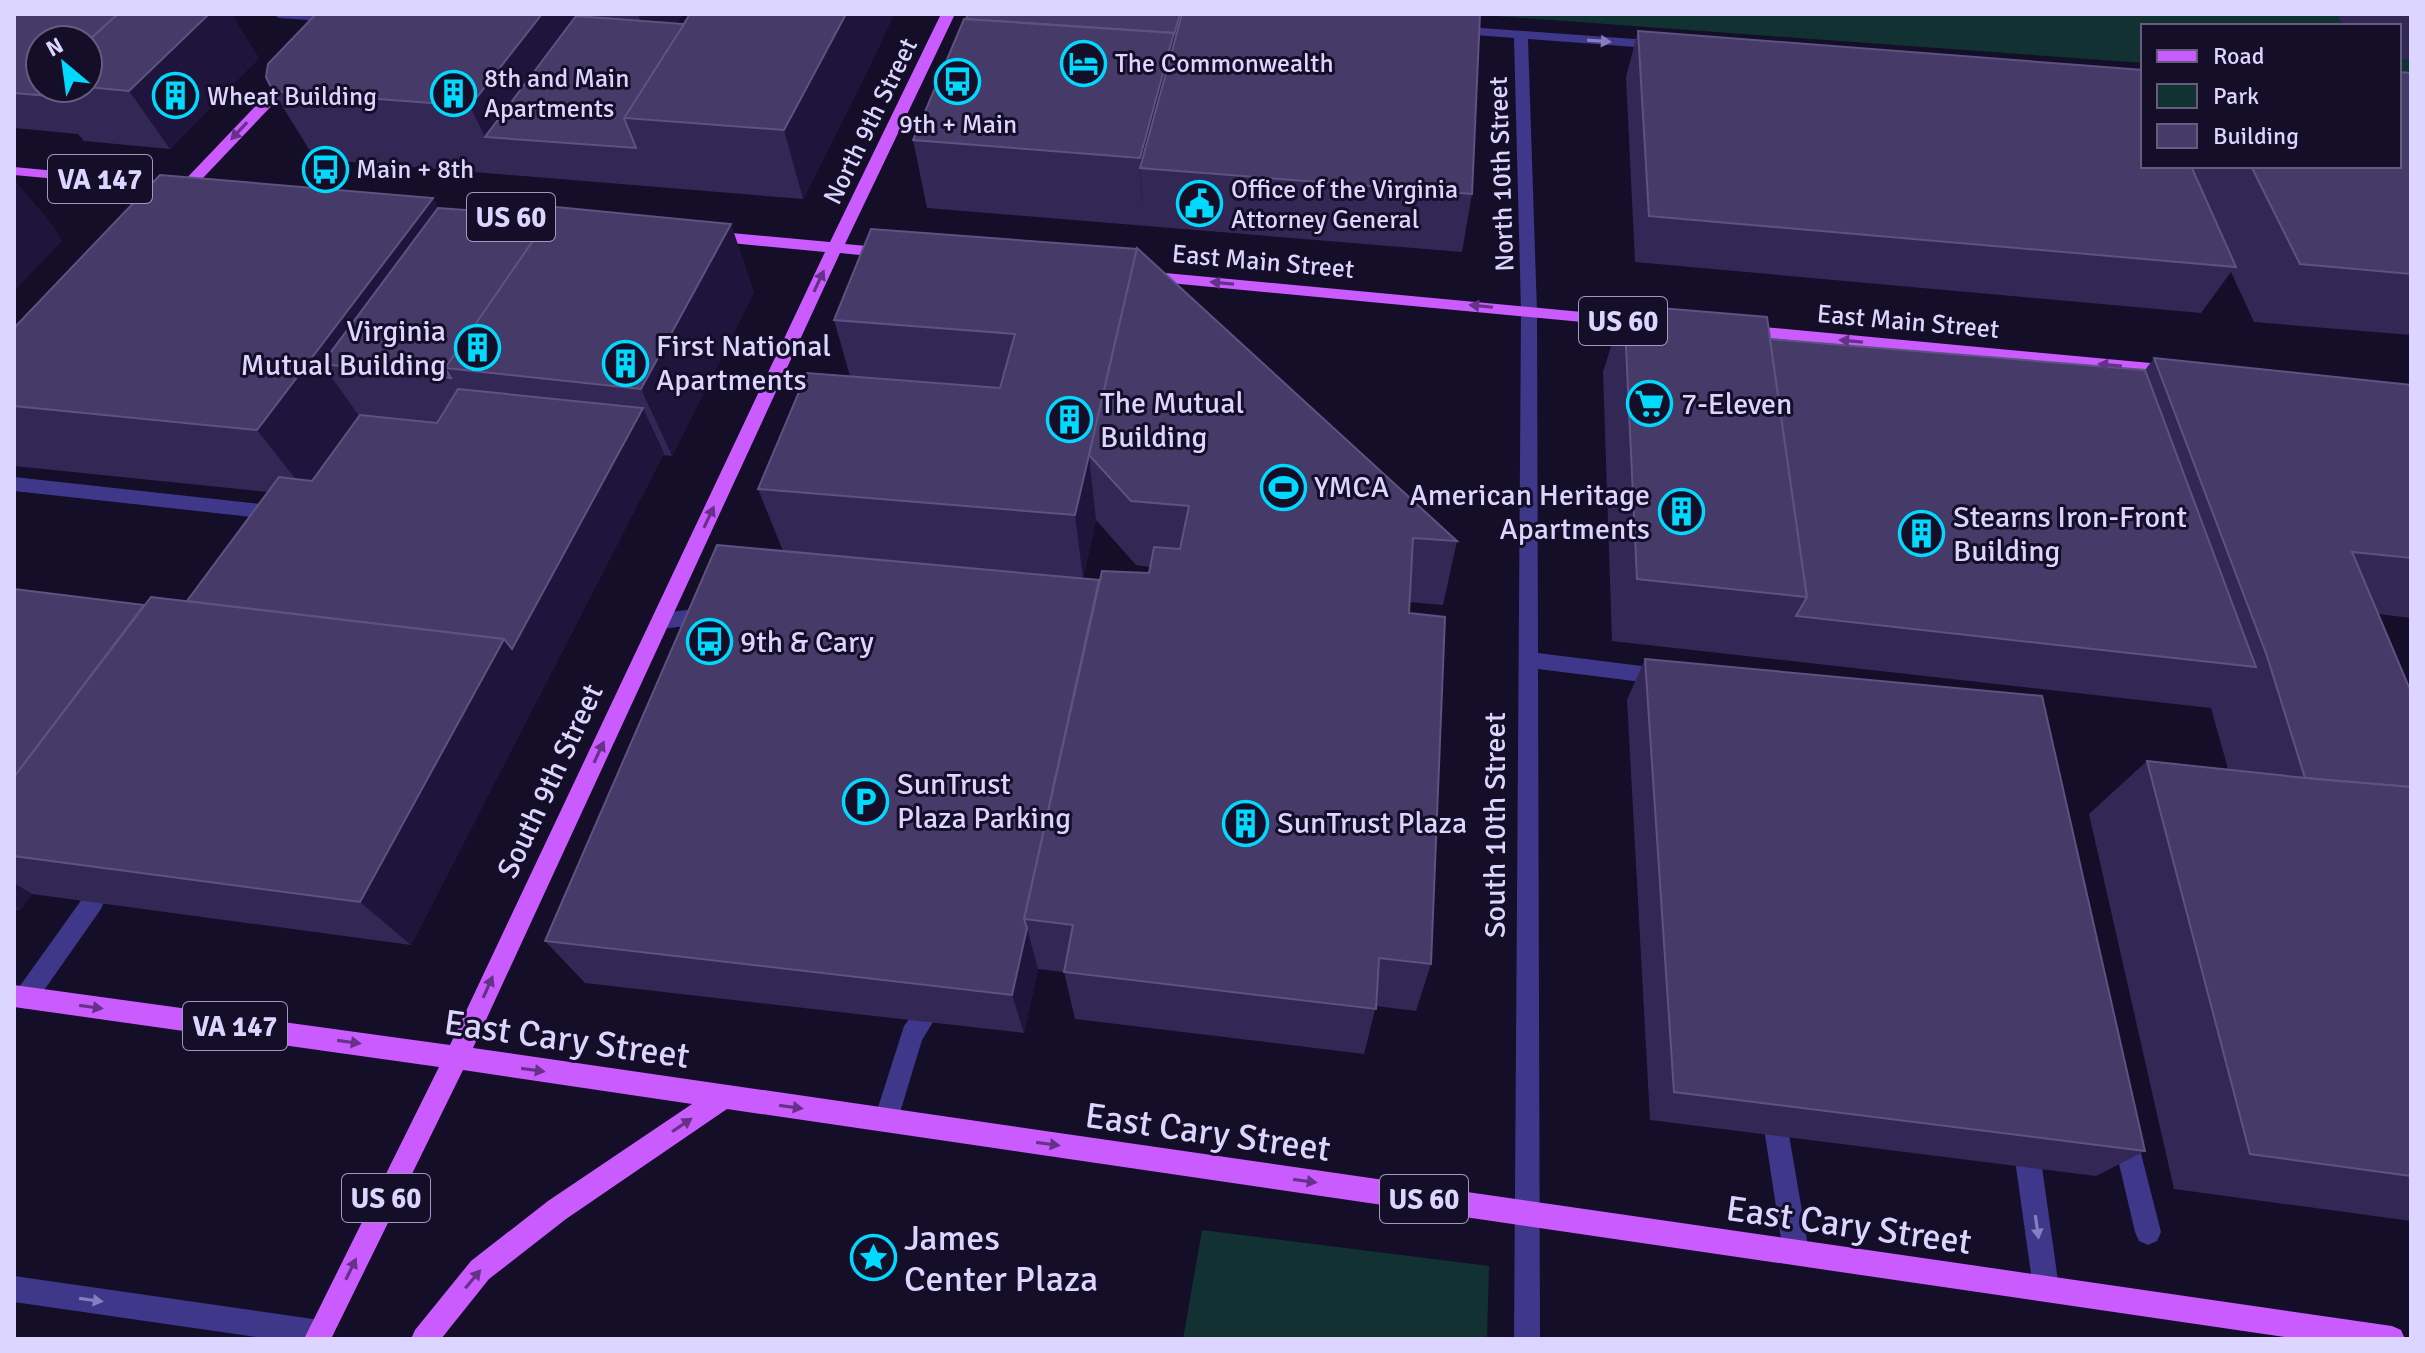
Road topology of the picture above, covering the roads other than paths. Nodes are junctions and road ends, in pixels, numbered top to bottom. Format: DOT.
graph roads {
  1 [pos="279,14"];
  2 [pos="948,14"];
  3 [pos="345,20"];
  4 [pos="1445,29"];
  5 [pos="1521,34"];
  6 [pos="1674,46"];
  7 [pos="305,62"];
  8 [pos="14,171"];
  9 [pos="187,187"];
  10 [pos="214,189"];
  11 [pos="167,207"];
  12 [pos="701,235"];
  13 [pos="835,248"];
  14 [pos="901,254"];
  15 [pos="1132,275"];
  16 [pos="1529,312"];
  17 [pos="1659,324"];
  18 [pos="1721,330"];
  19 [pos="2192,373"];
  20 [pos="14,484"];
  21 [pos="296,515"];
  22 [pos="729,613"];
  23 [pos="661,621"];
  24 [pos="1527,660"];
  25 [pos="1695,680"];
  26 [pos="93,902"];
  27 [pos="20,997"];
  28 [pos="921,1022"];
  29 [pos="456,1058"];
  30 [pos="724,1097"];
  31 [pos="886,1120"];
  32 [pos="2121,1120"];
  33 [pos="1777,1135"];
  34 [pos="2029,1167"];
  35 [pos="1527,1214"];
  36 [pos="2148,1232"];
  37 [pos="1796,1252"];
  38 [pos="2046,1288"];
  39 [pos="14,1289"];
  40 [pos="318,1336"];
  41 [pos="424,1339"];
  42 [pos="1527,1339"];
  43 [pos="2392,1339"];
  1 -- 3 [label="street"];
  2 -- 13 [label="main road, North 9th Street"];
  4 -- 5 [label="street"];
  5 -- 6 [label="street, one-way"];
  5 -- 16 [label="street, North 10th Street"];
  7 -- 9 [label="main road, one-way"];
  8 -- 9 [label="main road, VA 147"];
  9 -- 10 [label="main road"];
  9 -- 11 [label="main road"];
  12 -- 13 [label="main road"];
  13 -- 14 [label="main road"];
  23 -- 13 [label="main road, South 9th Street, one-way"];
  16 -- 15 [label="main road, East Main Street / US 60, one-way"];
  16 -- 17 [label="main road, East Main Street / US 60"];
  16 -- 24 [label="street, South 10th Street"];
  19 -- 18 [label="main road, East Main Street, one-way"];
  20 -- 21 [label="street"];
  22 -- 23 [label="street"];
  29 -- 23 [label="main road, South 9th Street, one-way"];
  24 -- 25 [label="street"];
  24 -- 35 [label="street, South 10th Street"];
  26 -- 27 [label="street"];
  27 -- 29 [label="main road, East Cary Street / VA 147, one-way"];
  28 -- 31 [label="street"];
  29 -- 30 [label="main road, East Cary Street / US 60, one-way"];
  40 -- 29 [label="main road, South 9th Street / US 60, one-way"];
  30 -- 31 [label="main road, East Cary Street / US 60, one-way"];
  41 -- 30 [label="main road, one-way"];
  31 -- 35 [label="main road, East Cary Street / US 60, one-way"];
  32 -- 36 [label="street"];
  33 -- 37 [label="street"];
  34 -- 38 [label="street, one-way"];
  35 -- 37 [label="main road, East Cary Street / US 60"];
  35 -- 42 [label="street, South 10th Street"];
  37 -- 38 [label="main road, East Cary Street / US 60"];
  38 -- 43 [label="main road, East Cary Street / US 60"];
  39 -- 40 [label="street, one-way"];
}
